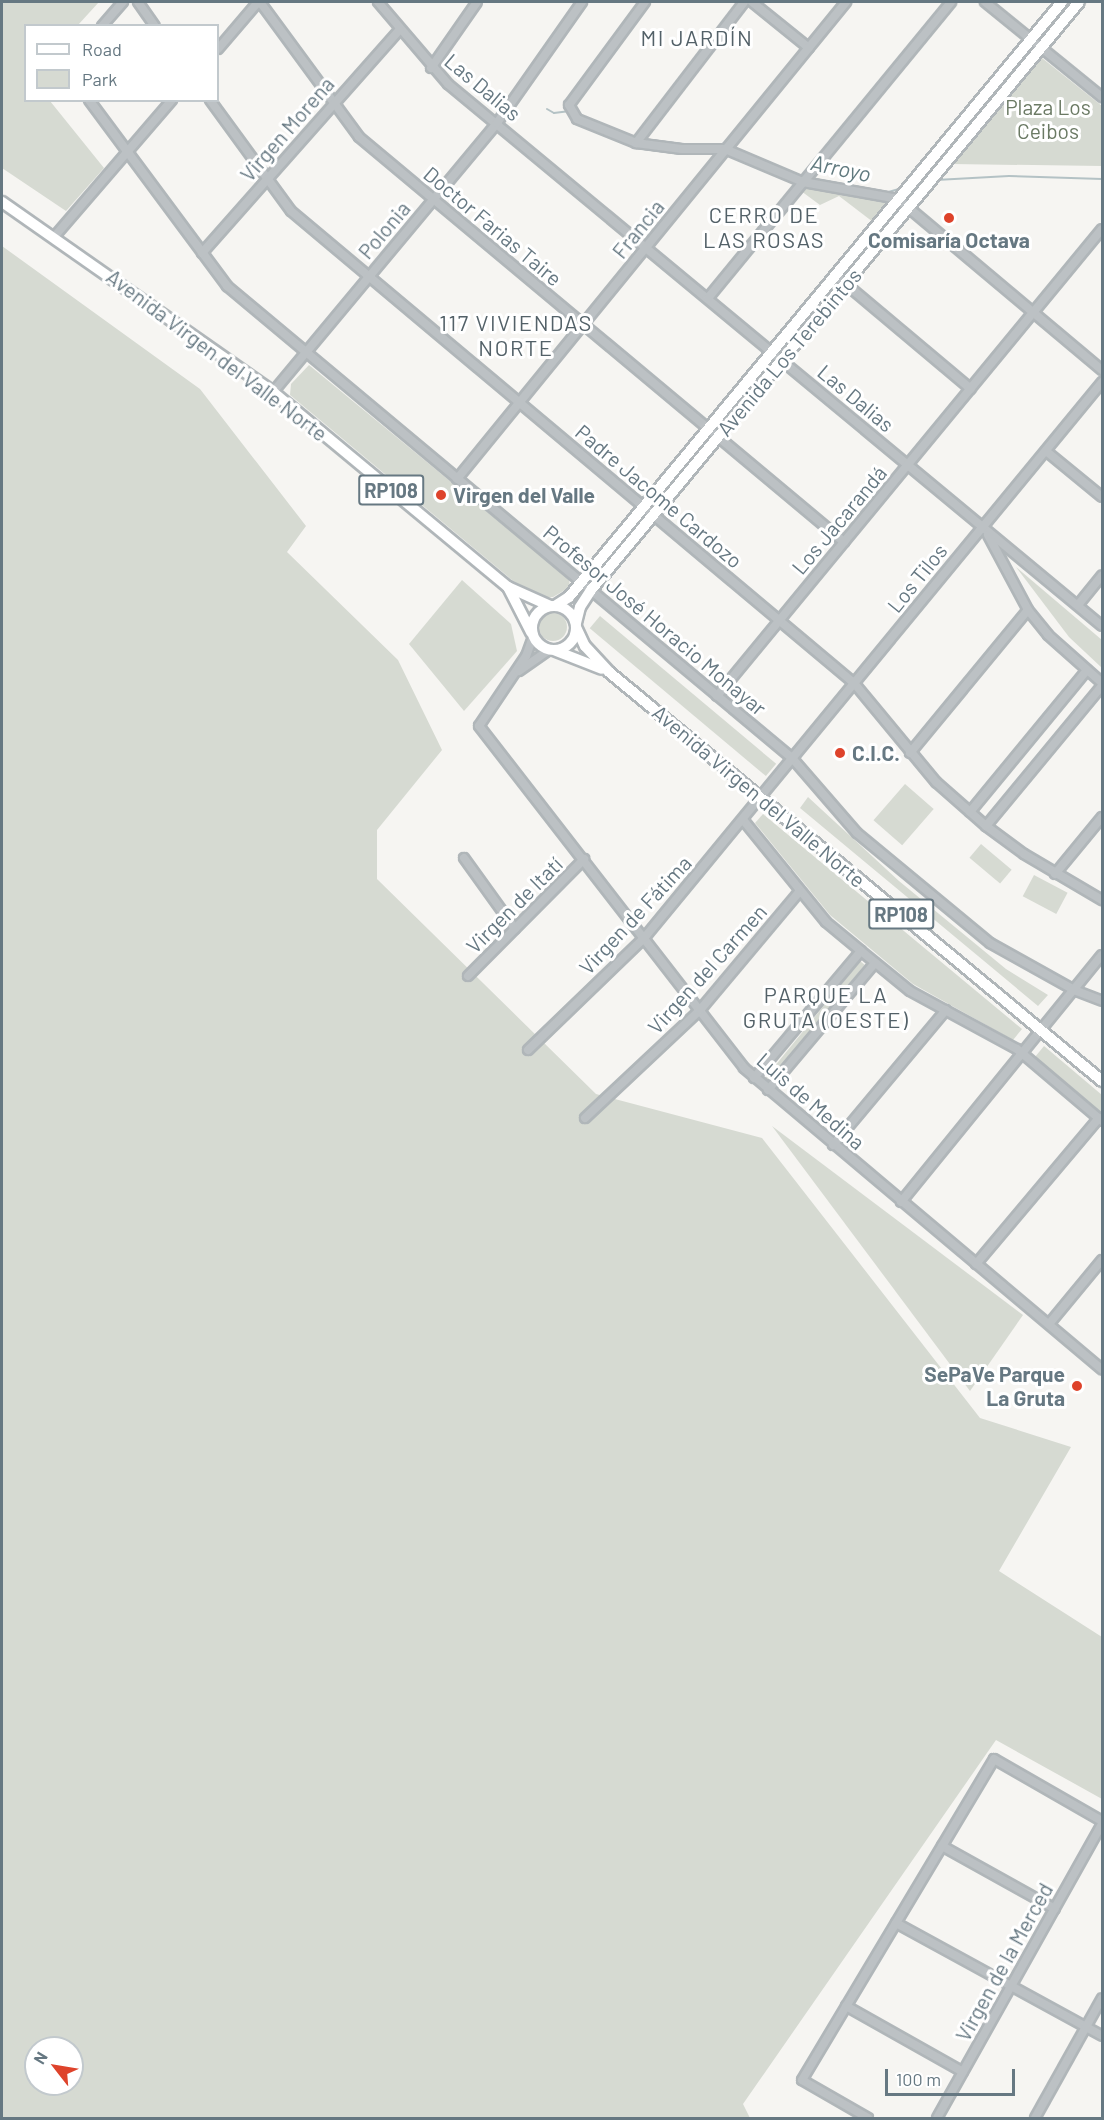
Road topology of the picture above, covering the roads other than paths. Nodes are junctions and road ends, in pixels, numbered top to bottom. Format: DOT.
graph roads {
  1 [pos="123,2"];
  2 [pos="138,2"];
  3 [pos="259,2"];
  4 [pos="477,2"];
  5 [pos="582,2"];
  6 [pos="645,2"];
  7 [pos="744,2"];
  8 [pos="752,2"];
  9 [pos="846,2"];
  10 [pos="951,2"];
  11 [pos="985,2"];
  12 [pos="1062,2"];
  13 [pos="1079,2"];
  14 [pos="381,3"];
  15 [pos="104,24"];
  16 [pos="154,24"];
  17 [pos="399,30"];
  18 [pos="1031,39"];
  19 [pos="1041,47"];
  20 [pos="219,48"];
  21 [pos="809,48"];
  22 [pos="431,68"];
  23 [pos="1102,97"];
  24 [pos="90,102"];
  25 [pos="170,102"];
  26 [pos="211,102"];
  27 [pos="334,103"];
  28 [pos="497,123"];
  29 [pos="636,143"];
  30 [pos="726,149"];
  31 [pos="128,152"];
  32 [pos="267,179"];
  33 [pos="803,182"];
  34 [pos="433,199"];
  35 [pos="898,199"];
  36 [pos="2,202"];
  37 [pos="908,209"];
  38 [pos="1102,229"];
  39 [pos="54,237"];
  40 [pos="647,247"];
  41 [pos="202,253"];
  42 [pos="835,275"];
  43 [pos="369,277"];
  44 [pos="846,284"];
  45 [pos="708,298"];
  46 [pos="1033,313"];
  47 [pos="583,325"];
  48 [pos="772,351"];
  49 [pos="306,352"];
  50 [pos="783,360"];
  51 [pos="1102,370"];
  52 [pos="1102,382"];
  53 [pos="970,389"];
  54 [pos="273,392"];
  55 [pos="520,403"];
  56 [pos="707,430"];
  57 [pos="718,438"];
  58 [pos="1046,451"];
  59 [pos="908,465"];
  60 [pos="458,478"];
  61 [pos="1102,498"];
  62 [pos="644,506"];
  63 [pos="654,514"];
  64 [pos="983,527"];
  65 [pos="844,542"];
  66 [pos="1102,575"];
  67 [pos="582,582"];
  68 [pos="508,587"];
  69 [pos="591,590"];
  70 [pos="1078,605"];
  71 [pos="553,606"];
  72 [pos="1028,610"];
  73 [pos="779,620"];
  74 [pos="576,625"];
  75 [pos="1102,626"];
  76 [pos="532,635"];
  77 [pos="552,650"];
  78 [pos="1088,670"];
  79 [pos="609,672"];
  80 [pos="508,682"];
  81 [pos="854,683"];
  82 [pos="1102,685"];
  83 [pos="717,696"];
  84 [pos="910,753"];
  85 [pos="792,758"];
  86 [pos="761,797"];
  87 [pos="970,812"];
  88 [pos="1102,817"];
  89 [pos="744,821"];
  90 [pos="987,826"];
  91 [pos="464,858"];
  92 [pos="584,859"];
  93 [pos="1056,873"];
  94 [pos="800,891"];
  95 [pos="1102,900"];
  96 [pos="514,929"];
  97 [pos="645,937"];
  98 [pos="861,951"];
  99 [pos="1102,955"];
  100 [pos="875,963"];
  101 [pos="468,976"];
  102 [pos="1074,990"];
  103 [pos="1102,1001"];
  104 [pos="700,1010"];
  105 [pos="946,1010"];
  106 [pos="1041,1030"];
  107 [pos="528,1050"];
  108 [pos="1024,1055"];
  109 [pos="754,1078"];
  110 [pos="1102,1081"];
  111 [pos="768,1090"];
  112 [pos="585,1118"];
  113 [pos="1101,1119"];
  114 [pos="833,1145"];
  115 [pos="901,1202"];
  116 [pos="1102,1260"];
  117 [pos="976,1264"];
  118 [pos="1049,1324"];
  119 [pos="1102,1369"];
  120 [pos="1102,1823"];
  121 [pos="942,1846"];
  122 [pos="1055,1909"];
  123 [pos="896,1923"];
  124 [pos="1011,1986"];
  125 [pos="1102,1998"];
  126 [pos="846,2006"];
  127 [pos="1086,2027"];
  128 [pos="1102,2036"];
  129 [pos="963,2072"];
  130 [pos="868,2118"];
  131 [pos="937,2118"];
  132 [pos="1035,2118"];
  1 -- 15 [label="street"];
  2 -- 16 [label="street"];
  3 -- 20 [label="street"];
  3 -- 27 [label="street, Doctor Farias Taire"];
  4 -- 22 [label="street"];
  5 -- 28 [label="street, Polonia"];
  6 -- 29 [label="street"];
  7 -- 29 [label="street"];
  8 -- 21 [label="street"];
  9 -- 21 [label="street, Francia"];
  10 -- 33 [label="street"];
  11 -- 18 [label="street"];
  12 -- 18 [label="main road, Avenida Los Terebintos"];
  13 -- 19 [label="main road, Avenida Los Terebintos"];
  14 -- 17 [label="street, Las Dalias"];
  17 -- 22 [label="street, Las Dalias"];
  17 -- 27 [label="street, Virgen Morena"];
  18 -- 19 [label="street"];
  18 -- 35 [label="main road, Avenida Los Terebintos"];
  19 -- 23 [label="street"];
  19 -- 37 [label="main road, Avenida Los Terebintos"];
  21 -- 30 [label="street, Francia"];
  22 -- 28 [label="street, Las Dalias"];
  24 -- 31 [label="street, Profesor José Horacio Monayar"];
  25 -- 31 [label="street"];
  26 -- 32 [label="street, Padre Jacome Cardozo"];
  27 -- 32 [label="street, Virgen Morena"];
  27 -- 34 [label="street, Doctor Farias Taire"];
  28 -- 34 [label="street, Polonia"];
  28 -- 40 [label="street, Las Dalias"];
  29 -- 30 [label="street"];
  30 -- 33 [label="street"];
  30 -- 40 [label="street, Francia"];
  31 -- 39 [label="street"];
  31 -- 41 [label="street, Profesor José Horacio Monayar"];
  32 -- 41 [label="street, Virgen Morena"];
  32 -- 43 [label="street, Padre Jacome Cardozo"];
  33 -- 35 [label="street"];
  33 -- 45 [label="street"];
  34 -- 43 [label="street, Polonia"];
  34 -- 47 [label="street, Doctor Farias Taire"];
  35 -- 37 [label="street"];
  35 -- 42 [label="main road, Avenida Los Terebintos"];
  36 -- 39 [label="main road, Avenida Virgen del Valle Norte / RP108"];
  37 -- 44 [label="main road, Avenida Los Terebintos"];
  37 -- 46 [label="street"];
  38 -- 46 [label="street, Los Jacarandá"];
  39 -- 54 [label="main road, Avenida Virgen del Valle Norte / RP108"];
  40 -- 45 [label="street, Las Dalias"];
  40 -- 47 [label="street, Francia"];
  41 -- 49 [label="street, Profesor José Horacio Monayar"];
  42 -- 44 [label="street"];
  42 -- 48 [label="main road, Avenida Los Terebintos"];
  43 -- 49 [label="street, Polonia"];
  43 -- 55 [label="street, Padre Jacome Cardozo"];
  44 -- 50 [label="main road, Avenida Los Terebintos"];
  44 -- 53 [label="street"];
  45 -- 48 [label="street, Las Dalias"];
  46 -- 51 [label="street"];
  46 -- 53 [label="street, Los Jacarandá"];
  47 -- 55 [label="street, Francia"];
  47 -- 56 [label="street, Doctor Farias Taire"];
  48 -- 50 [label="street, Las Dalias"];
  48 -- 56 [label="main road, Avenida Los Terebintos"];
  49 -- 54 [label="street, Polonia"];
  49 -- 60 [label="street, Profesor José Horacio Monayar"];
  50 -- 57 [label="main road, Avenida Los Terebintos"];
  50 -- 59 [label="street, Las Dalias"];
  52 -- 58 [label="street, Los Tilos"];
  53 -- 59 [label="street, Los Jacarandá"];
  54 -- 68 [label="main road, Avenida Virgen del Valle Norte / RP108"];
  55 -- 60 [label="street, Francia"];
  55 -- 62 [label="street, Padre Jacome Cardozo"];
  56 -- 57 [label="street, Doctor Farias Taire"];
  56 -- 62 [label="main road, Avenida Los Terebintos"];
  57 -- 63 [label="main road, Avenida Los Terebintos"];
  57 -- 65 [label="street, Doctor Farias Taire"];
  58 -- 61 [label="street"];
  58 -- 64 [label="street, Los Tilos"];
  59 -- 64 [label="street, Las Dalias"];
  59 -- 65 [label="street, Los Jacarandá"];
  60 -- 67 [label="street, Profesor José Horacio Monayar"];
  62 -- 63 [label="street, Padre Jacome Cardozo"];
  62 -- 67 [label="main road, Avenida Los Terebintos"];
  63 -- 69 [label="main road, Avenida Los Terebintos"];
  63 -- 73 [label="street, Padre Jacome Cardozo"];
  64 -- 70 [label="street, Las Dalias"];
  64 -- 72 [label="street"];
  64 -- 81 [label="street, Los Tilos"];
  65 -- 73 [label="street, Los Jacarandá"];
  66 -- 70 [label="street"];
  67 -- 69 [label="street, Profesor José Horacio Monayar"];
  67 -- 71 [label="main road, Avenida Los Terebintos"];
  68 -- 71 [label="main road, Avenida Virgen del Valle Norte / RP108"];
  68 -- 76 [label="main road, Avenida Virgen del Valle Norte / RP108"];
  69 -- 74 [label="main road, Avenida Los Terebintos"];
  69 -- 83 [label="street, Profesor José Horacio Monayar"];
  70 -- 75 [label="street, Las Dalias"];
  71 -- 74 [label="main road, RP108"];
  71 -- 76 [label="main road"];
  72 -- 78 [label="street"];
  72 -- 84 [label="street"];
  73 -- 81 [label="street, Padre Jacome Cardozo"];
  73 -- 83 [label="street, Los Jacarandá"];
  74 -- 77 [label="main road"];
  74 -- 79 [label="main road, Avenida Virgen del Valle Norte / RP108"];
  76 -- 77 [label="main road, RP108"];
  76 -- 80 [label="street"];
  77 -- 79 [label="main road, Avenida Virgen del Valle Norte / RP108"];
  77 -- 80 [label="street"];
  78 -- 82 [label="street"];
  78 -- 87 [label="street"];
  79 -- 86 [label="main road, Avenida Virgen del Valle Norte / RP108"];
  80 -- 92 [label="street, Luis de Medina"];
  81 -- 84 [label="street, Padre Jacome Cardozo"];
  81 -- 85 [label="street, Los Tilos"];
  82 -- 90 [label="street"];
  83 -- 85 [label="street, Profesor José Horacio Monayar"];
  84 -- 87 [label="street, Padre Jacome Cardozo"];
  85 -- 86 [label="street, Los Tilos"];
  85 -- 102 [label="street, Profesor José Horacio Monayar"];
  86 -- 89 [label="street, Virgen de Fátima"];
  86 -- 106 [label="main road, Avenida Virgen del Valle Norte / RP108"];
  87 -- 90 [label="street, Padre Jacome Cardozo"];
  88 -- 93 [label="street"];
  89 -- 94 [label="street"];
  89 -- 97 [label="street, Virgen de Fátima"];
  90 -- 93 [label="street, Padre Jacome Cardozo"];
  91 -- 96 [label="street"];
  92 -- 96 [label="street, Virgen de Itatí"];
  92 -- 97 [label="street, Luis de Medina"];
  93 -- 95 [label="street, Padre Jacome Cardozo"];
  94 -- 98 [label="street"];
  94 -- 104 [label="street, Virgen del Carmen"];
  96 -- 101 [label="street, Virgen de Itatí"];
  97 -- 104 [label="street, Luis de Medina"];
  97 -- 107 [label="street, Virgen de Fátima"];
  98 -- 100 [label="street"];
  98 -- 109 [label="street"];
  99 -- 102 [label="street"];
  100 -- 105 [label="street"];
  100 -- 111 [label="street"];
  102 -- 103 [label="street, Profesor José Horacio Monayar"];
  102 -- 106 [label="street"];
  104 -- 109 [label="street, Luis de Medina"];
  104 -- 112 [label="street, Virgen del Carmen"];
  105 -- 108 [label="street"];
  105 -- 114 [label="street"];
  106 -- 108 [label="street"];
  106 -- 110 [label="main road, Avenida Virgen del Valle Norte / RP108"];
  108 -- 113 [label="street"];
  108 -- 115 [label="street"];
  109 -- 111 [label="street, Luis de Medina"];
  111 -- 114 [label="street, Luis de Medina"];
  113 -- 117 [label="street"];
  114 -- 115 [label="street, Luis de Medina"];
  115 -- 117 [label="street, Luis de Medina"];
  116 -- 118 [label="street"];
  117 -- 118 [label="street, Luis de Medina"];
  118 -- 119 [label="street, Luis de Medina"];
  120 -- 121 [label="street"];
  120 -- 122 [label="street, Virgen de la Merced"];
  121 -- 122 [label="street"];
  121 -- 123 [label="street"];
  122 -- 124 [label="street, Virgen de la Merced"];
  123 -- 124 [label="street"];
  123 -- 126 [label="street"];
  124 -- 127 [label="street"];
  124 -- 129 [label="street, Virgen de la Merced"];
  125 -- 127 [label="street"];
  126 -- 129 [label="street"];
  126 -- 130 [label="street"];
  127 -- 128 [label="street"];
  127 -- 132 [label="street"];
  129 -- 131 [label="street, Virgen de la Merced"];
}
